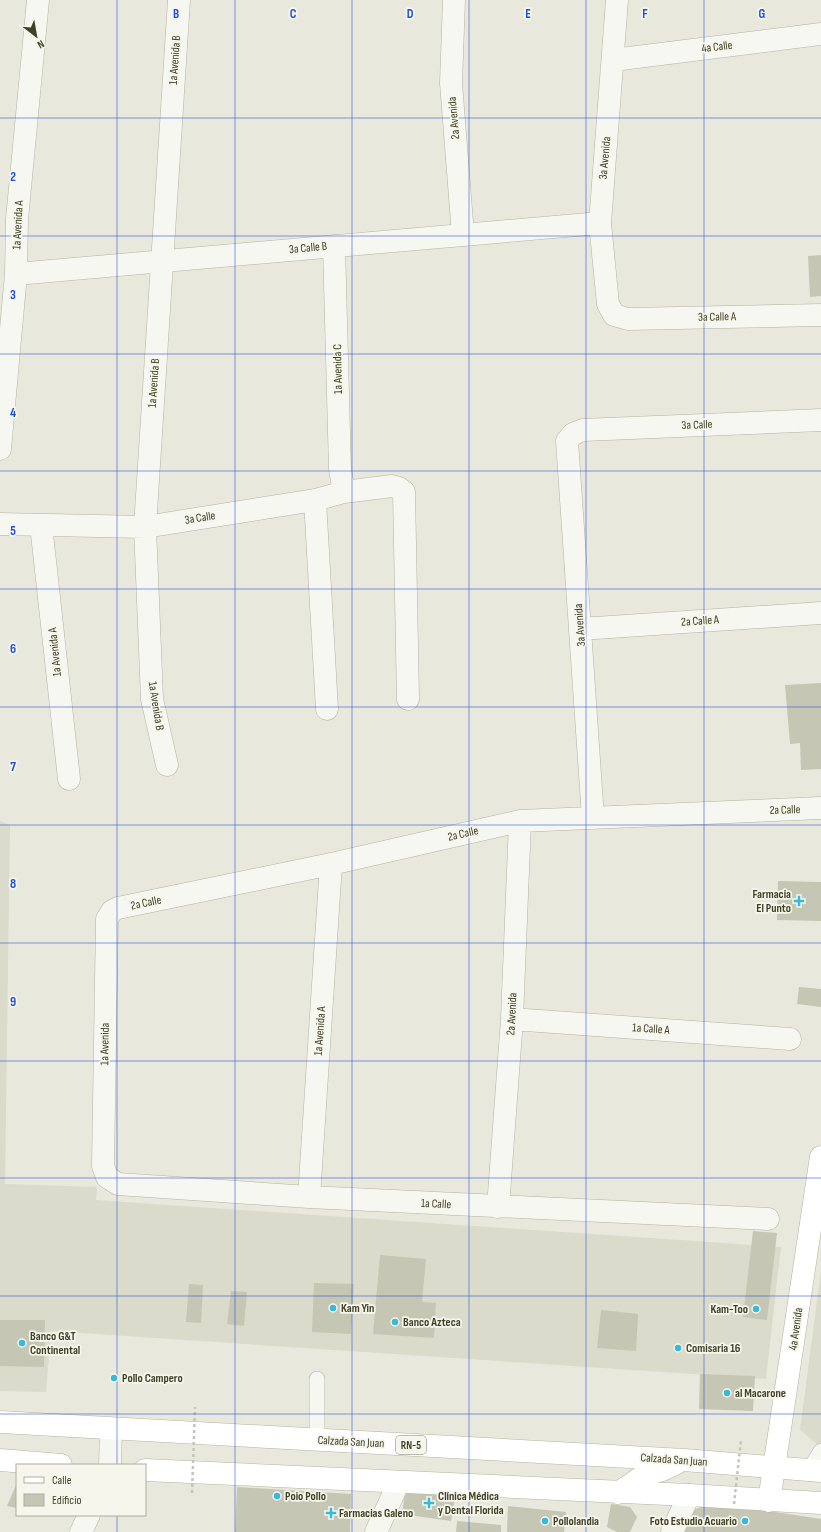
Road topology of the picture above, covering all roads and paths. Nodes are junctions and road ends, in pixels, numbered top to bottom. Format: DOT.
graph roads {
  1 [pos="38,0"];
  2 [pos="179,0"];
  3 [pos="454,0"];
  4 [pos="617,0"];
  5 [pos="821,34"];
  6 [pos="613,60"];
  7 [pos="8,219"];
  8 [pos="600,223"];
  9 [pos="463,235"];
  10 [pos="334,246"];
  11 [pos="161,262"];
  12 [pos="16,274"];
  13 [pos="614,315"];
  14 [pos="821,315"];
  15 [pos="821,420"];
  16 [pos="573,434"];
  17 [pos="0,450"];
  18 [pos="344,492"];
  19 [pos="315,500"];
  20 [pos="0,524"];
  21 [pos="41,525"];
  22 [pos="145,527"];
  23 [pos="821,613"];
  24 [pos="580,629"];
  25 [pos="408,698"];
  26 [pos="327,709"];
  27 [pos="167,765"];
  28 [pos="69,779"];
  29 [pos="821,808"];
  30 [pos="593,818"];
  31 [pos="520,821"];
  32 [pos="331,864"];
  33 [pos="112,911"];
  34 [pos="512,1019"];
  35 [pos="790,1039"];
  36 [pos="821,1157"];
  37 [pos="107,1177"];
  38 [pos="309,1197"];
  39 [pos="498,1207"];
  40 [pos="768,1219"];
  41 [pos="814,1248"];
  42 [pos="317,1379"];
  43 [pos="195,1407"];
  44 [pos="0,1422"];
  45 [pos="111,1429"];
  46 [pos="317,1440"];
  47 [pos="741,1440"];
  48 [pos="821,1451"];
  49 [pos="0,1460"];
  50 [pos="684,1460"];
  51 [pos="49,1464"];
  52 [pos="110,1464"];
  53 [pos="775,1468"];
  54 [pos="146,1470"];
  55 [pos="815,1470"];
  56 [pos="399,1482"];
  57 [pos="192,1493"];
  58 [pos="618,1493"];
  59 [pos="689,1495"];
  60 [pos="770,1501"];
  61 [pos="734,1504"];
  62 [pos="821,1504"];
  63 [pos="89,1516"];
  64 [pos="81,1532"];
  65 [pos="376,1532"];
  66 [pos="672,1532"];
  1 -- 7 [label="street, 1a Avenida A"];
  2 -- 11 [label="street, 1a Avenida B"];
  3 -- 9 [label="street, 2a Avenida"];
  4 -- 6 [label="street, 3a Avenida"];
  5 -- 6 [label="street, 4a Calle"];
  6 -- 8 [label="street, 3a Avenida"];
  7 -- 12 [label="street, 1a Avenida A"];
  8 -- 9 [label="street, 3a Calle B"];
  8 -- 13 [label="street, 3a Avenida"];
  9 -- 10 [label="street, 3a Calle B"];
  10 -- 11 [label="street, 3a Calle B"];
  10 -- 18 [label="street, 1a Avenida C"];
  11 -- 12 [label="street, 3a Calle B"];
  11 -- 22 [label="street, 1a Avenida B"];
  12 -- 17 [label="street, 1a Avenida A"];
  13 -- 14 [label="street, 3a Calle A"];
  15 -- 16 [label="street, 3a Calle"];
  16 -- 24 [label="street, 3a Avenida"];
  18 -- 19 [label="street, 3a Calle"];
  18 -- 25 [label="street, 3a Calle"];
  19 -- 22 [label="street, 3a Calle"];
  19 -- 26 [label="street"];
  20 -- 21 [label="street, 3a Calle"];
  21 -- 22 [label="street, 3a Calle"];
  21 -- 28 [label="street, 1a Avenida A"];
  22 -- 27 [label="street, 1a Avenida B"];
  23 -- 24 [label="street, 2a Calle A"];
  24 -- 30 [label="street, 3a Avenida"];
  29 -- 30 [label="street, 2a Calle"];
  30 -- 31 [label="street, 2a Calle"];
  31 -- 32 [label="street, 2a Calle"];
  31 -- 34 [label="street, 2a Avenida"];
  32 -- 33 [label="street, 2a Calle"];
  32 -- 38 [label="street, 1a Avenida A"];
  33 -- 37 [label="street, 1a Avenida"];
  34 -- 35 [label="street, 1a Calle A"];
  34 -- 39 [label="street, 2a Avenida"];
  36 -- 41 [label="main road, 4a Avenida"];
  37 -- 38 [label="street, 1a Calle"];
  38 -- 39 [label="street, 1a Calle"];
  39 -- 40 [label="street, 1a Calle"];
  41 -- 53 [label="main road, 4a Avenida"];
  42 -- 46 [label="lane"];
  43 -- 57 [label="path, bridge"];
  44 -- 45 [label="main road, Calzada San Juan / RN-5"];
  45 -- 46 [label="main road, Calzada San Juan / RN-5"];
  45 -- 52 [label="street"];
  46 -- 50 [label="main road, Calzada San Juan / RN-5"];
  47 -- 61 [label="path, bridge"];
  48 -- 55 [label="lane"];
  49 -- 51 [label="main road"];
  50 -- 53 [label="main road, Calzada San Juan / RN-5"];
  50 -- 58 [label="main road"];
  53 -- 55 [label="main road, Calzada San Juan / RN-5"];
  53 -- 60 [label="main road, 4a Avenida"];
  54 -- 56 [label="main road"];
  56 -- 58 [label="main road"];
  56 -- 65 [label="street"];
  58 -- 59 [label="main road"];
  59 -- 60 [label="main road"];
  59 -- 66 [label="street"];
  60 -- 62 [label="main road"];
  63 -- 64 [label="street"];
}
